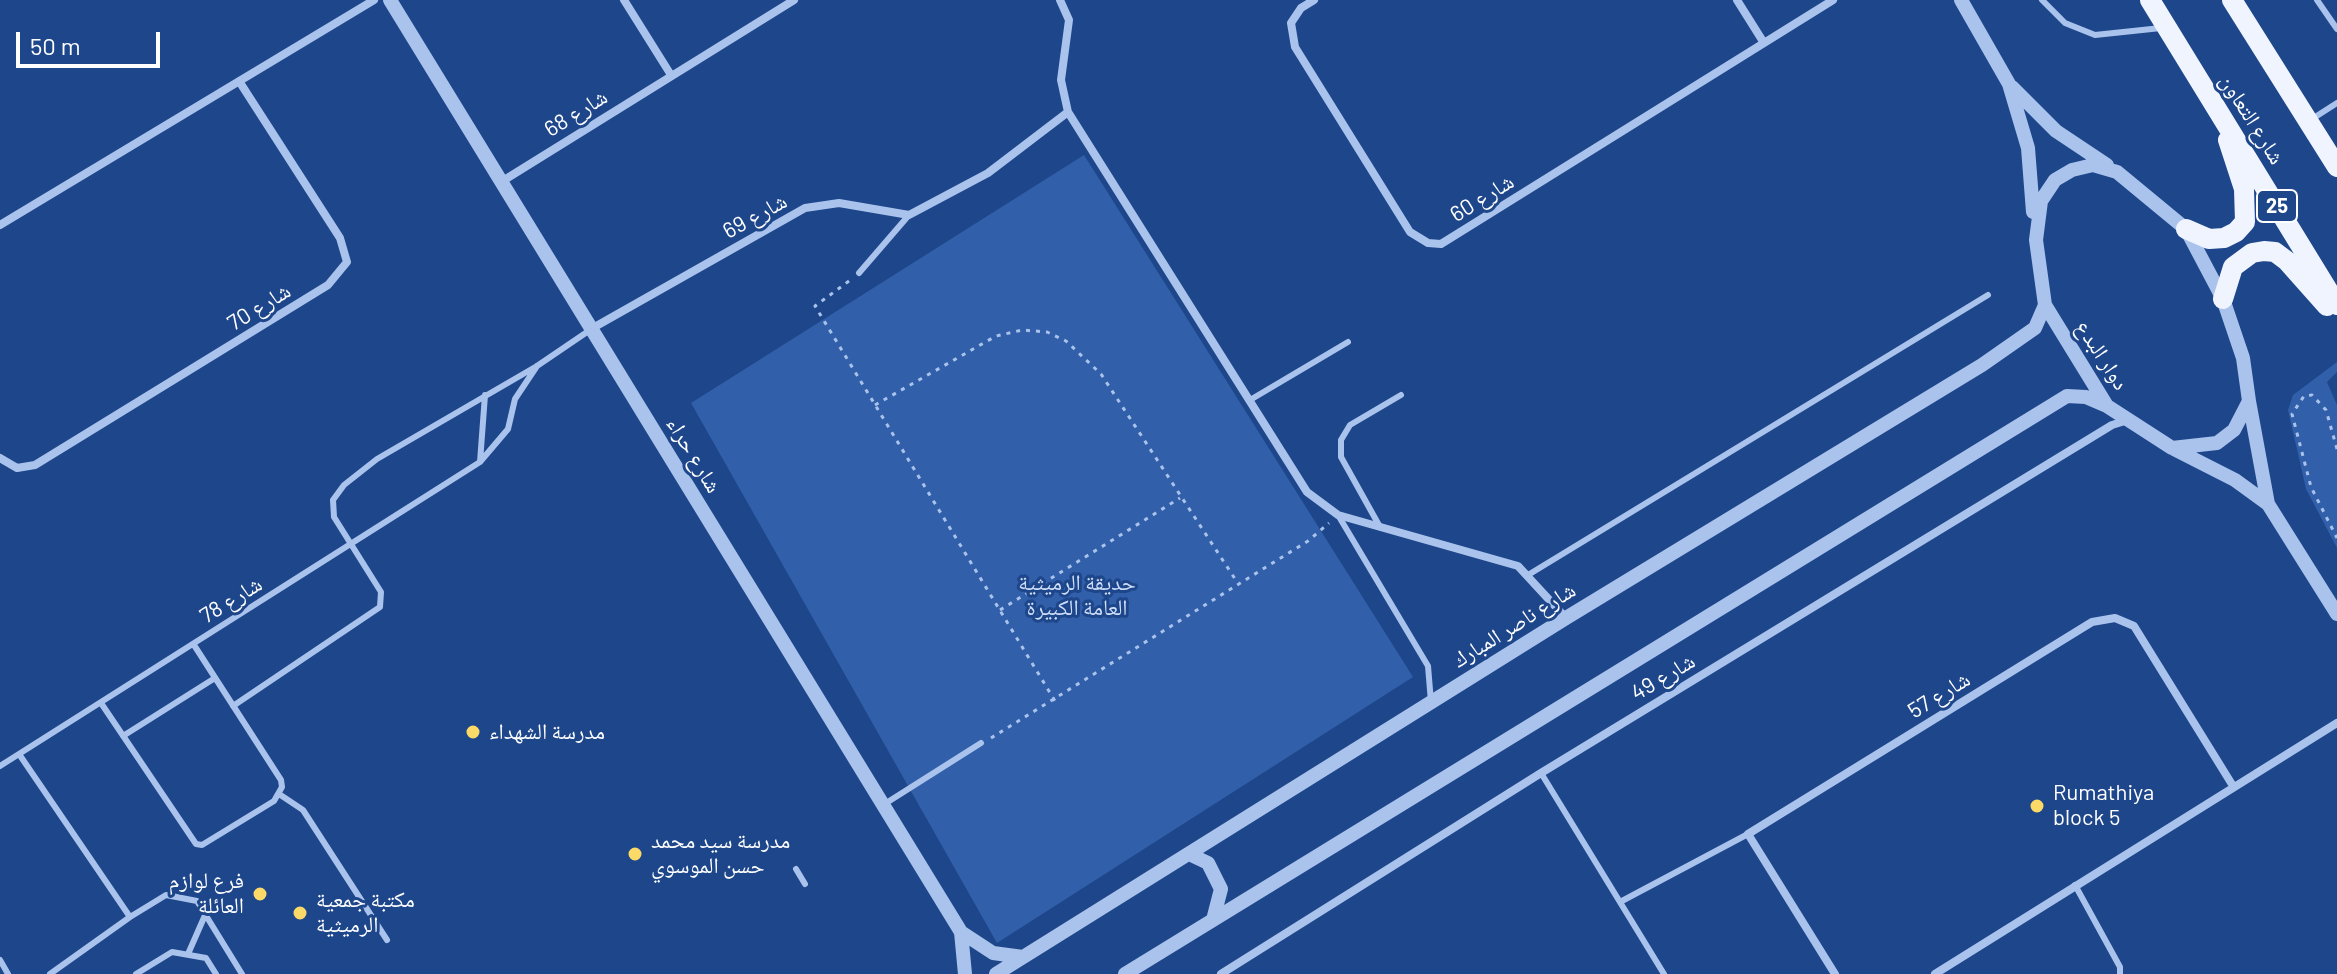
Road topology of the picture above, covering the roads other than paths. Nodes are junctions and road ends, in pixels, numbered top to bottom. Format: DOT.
graph roads {
  1 [pos="374,0"];
  2 [pos="390,0"];
  3 [pos="624,0"];
  4 [pos="794,0"];
  5 [pos="1060,0"];
  6 [pos="1314,0"];
  7 [pos="1737,0"];
  8 [pos="1833,0"];
  9 [pos="1961,0"];
  10 [pos="2042,0"];
  11 [pos="2150,0"];
  12 [pos="2232,0"];
  13 [pos="2317,0"];
  14 [pos="2166,28"];
  15 [pos="2337,29"];
  16 [pos="1764,43"];
  17 [pos="671,75"];
  18 [pos="239,81"];
  19 [pos="2009,84"];
  20 [pos="2337,103"];
  21 [pos="2216,106"];
  22 [pos="1068,112"];
  23 [pos="2309,121"];
  24 [pos="2337,167"];
  25 [pos="2117,172"];
  26 [pos="501,182"];
  27 [pos="909,215"];
  28 [pos="0,225"];
  29 [pos="2186,229"];
  30 [pos="2036,240"];
  31 [pos="859,273"];
  32 [pos="1988,295"];
  33 [pos="2223,299"];
  34 [pos="2045,305"];
  35 [pos="2337,305"];
  36 [pos="2337,318"];
  37 [pos="591,329"];
  38 [pos="1348,342"];
  39 [pos="537,366"];
  40 [pos="485,395"];
  41 [pos="1401,395"];
  42 [pos="1250,400"];
  43 [pos="2249,401"];
  44 [pos="2107,406"];
  45 [pos="2128,420"];
  46 [pos="2172,448"];
  47 [pos="0,458"];
  48 [pos="480,462"];
  49 [pos="2268,504"];
  50 [pos="1338,515"];
  51 [pos="1380,527"];
  52 [pos="350,547"];
  53 [pos="1528,575"];
  54 [pos="2337,614"];
  55 [pos="1566,618"];
  56 [pos="194,645"];
  57 [pos="215,678"];
  58 [pos="101,703"];
  59 [pos="1431,703"];
  60 [pos="233,706"];
  61 [pos="2337,723"];
  62 [pos="123,736"];
  63 [pos="981,743"];
  64 [pos="19,754"];
  65 [pos="0,766"];
  66 [pos="1541,773"];
  67 [pos="2233,786"];
  68 [pos="279,794"];
  69 [pos="883,805"];
  70 [pos="1748,834"];
  71 [pos="1189,854"];
  72 [pos="796,869"];
  73 [pos="805,884"];
  74 [pos="2075,885"];
  75 [pos="1620,902"];
  76 [pos="206,913"];
  77 [pos="1214,916"];
  78 [pos="130,917"];
  79 [pos="961,932"];
  80 [pos="387,940"];
  81 [pos="188,954"];
  82 [pos="1023,957"];
  83 [pos="0,960"];
  84 [pos="8,974"];
  85 [pos="50,974"];
  86 [pos="136,974"];
  87 [pos="216,974"];
  88 [pos="242,974"];
  89 [pos="965,974"];
  90 [pos="996,974"];
  91 [pos="1125,974"];
  92 [pos="1221,974"];
  93 [pos="1664,974"];
  94 [pos="1835,974"];
  95 [pos="1935,974"];
  96 [pos="2120,974"];
  1 -- 18 [label="street"];
  2 -- 26 [label="street, شارع حراء"];
  3 -- 17 [label="street"];
  4 -- 17 [label="street, شارع 68"];
  5 -- 22 [label="street"];
  6 -- 16 [label="street, شارع 60"];
  7 -- 16 [label="street"];
  8 -- 16 [label="street, شارع 60"];
  9 -- 19 [label="street"];
  10 -- 14 [label="lane"];
  11 -- 14 [label="main road, شارع التعاون / 25"];
  12 -- 23 [label="main road"];
  13 -- 15 [label="lane"];
  14 -- 21 [label="main road, شارع التعاون / 25"];
  17 -- 26 [label="street, شارع 68"];
  18 -- 28 [label="street"];
  18 -- 47 [label="street, شارع 70"];
  19 -- 25 [label="street"];
  19 -- 30 [label="street"];
  20 -- 23 [label="lane"];
  21 -- 29 [label="main road"];
  21 -- 35 [label="main road, شارع التعاون / 25"];
  22 -- 27 [label="street"];
  22 -- 42 [label="street"];
  23 -- 24 [label="main road"];
  25 -- 29 [label="street"];
  25 -- 30 [label="street, دوار البدع"];
  26 -- 37 [label="street, شارع حراء"];
  27 -- 31 [label="lane"];
  27 -- 37 [label="street, شارع 69"];
  29 -- 33 [label="street"];
  30 -- 34 [label="street, دوار البدع"];
  32 -- 53 [label="lane"];
  33 -- 36 [label="main road"];
  33 -- 43 [label="street"];
  34 -- 44 [label="street, دوار البدع"];
  34 -- 55 [label="street, شارع ناصر المبارك"];
  37 -- 39 [label="lane, شارع 78"];
  37 -- 69 [label="street, شارع حراء"];
  38 -- 42 [label="lane"];
  39 -- 40 [label="lane, شارع 78"];
  39 -- 48 [label="lane, شارع 78"];
  40 -- 48 [label="lane"];
  40 -- 52 [label="lane, شارع 78"];
  41 -- 51 [label="lane"];
  42 -- 50 [label="street"];
  43 -- 46 [label="street"];
  43 -- 49 [label="street"];
  44 -- 45 [label="street, دوار البدع"];
  44 -- 77 [label="street"];
  45 -- 46 [label="street, دوار البدع"];
  45 -- 66 [label="street, شارع 49"];
  46 -- 49 [label="street, دوار البدع"];
  48 -- 52 [label="lane, شارع 78"];
  49 -- 54 [label="street"];
  50 -- 51 [label="street"];
  50 -- 59 [label="lane"];
  51 -- 53 [label="street"];
  52 -- 56 [label="lane, شارع 78"];
  52 -- 60 [label="lane, شارع 78"];
  53 -- 55 [label="street"];
  55 -- 59 [label="street, شارع ناصر المبارك"];
  56 -- 57 [label="lane"];
  56 -- 58 [label="lane, شارع 78"];
  57 -- 60 [label="lane"];
  57 -- 62 [label="lane"];
  58 -- 62 [label="lane"];
  58 -- 64 [label="lane, شارع 78"];
  59 -- 71 [label="street, شارع ناصر المبارك"];
  60 -- 68 [label="lane"];
  61 -- 67 [label="street"];
  62 -- 68 [label="lane"];
  63 -- 69 [label="lane"];
  64 -- 65 [label="lane, شارع 78"];
  64 -- 78 [label="lane"];
  66 -- 75 [label="lane"];
  66 -- 92 [label="street, شارع 49"];
  67 -- 70 [label="street, شارع 57"];
  67 -- 74 [label="street"];
  68 -- 80 [label="lane"];
  69 -- 79 [label="street, شارع حراء"];
  70 -- 75 [label="lane"];
  70 -- 94 [label="street"];
  71 -- 77 [label="street"];
  71 -- 82 [label="street, شارع ناصر المبارك"];
  72 -- 73 [label="lane"];
  74 -- 95 [label="street"];
  74 -- 96 [label="lane"];
  75 -- 93 [label="lane"];
  76 -- 78 [label="lane"];
  76 -- 81 [label="lane"];
  76 -- 88 [label="lane"];
  77 -- 91 [label="street"];
  78 -- 85 [label="lane"];
  79 -- 82 [label="street, شارع حراء"];
  79 -- 89 [label="street, شارع حراء"];
  81 -- 86 [label="lane"];
  81 -- 87 [label="lane"];
  82 -- 90 [label="street, شارع ناصر المبارك"];
  83 -- 84 [label="lane"];
}
